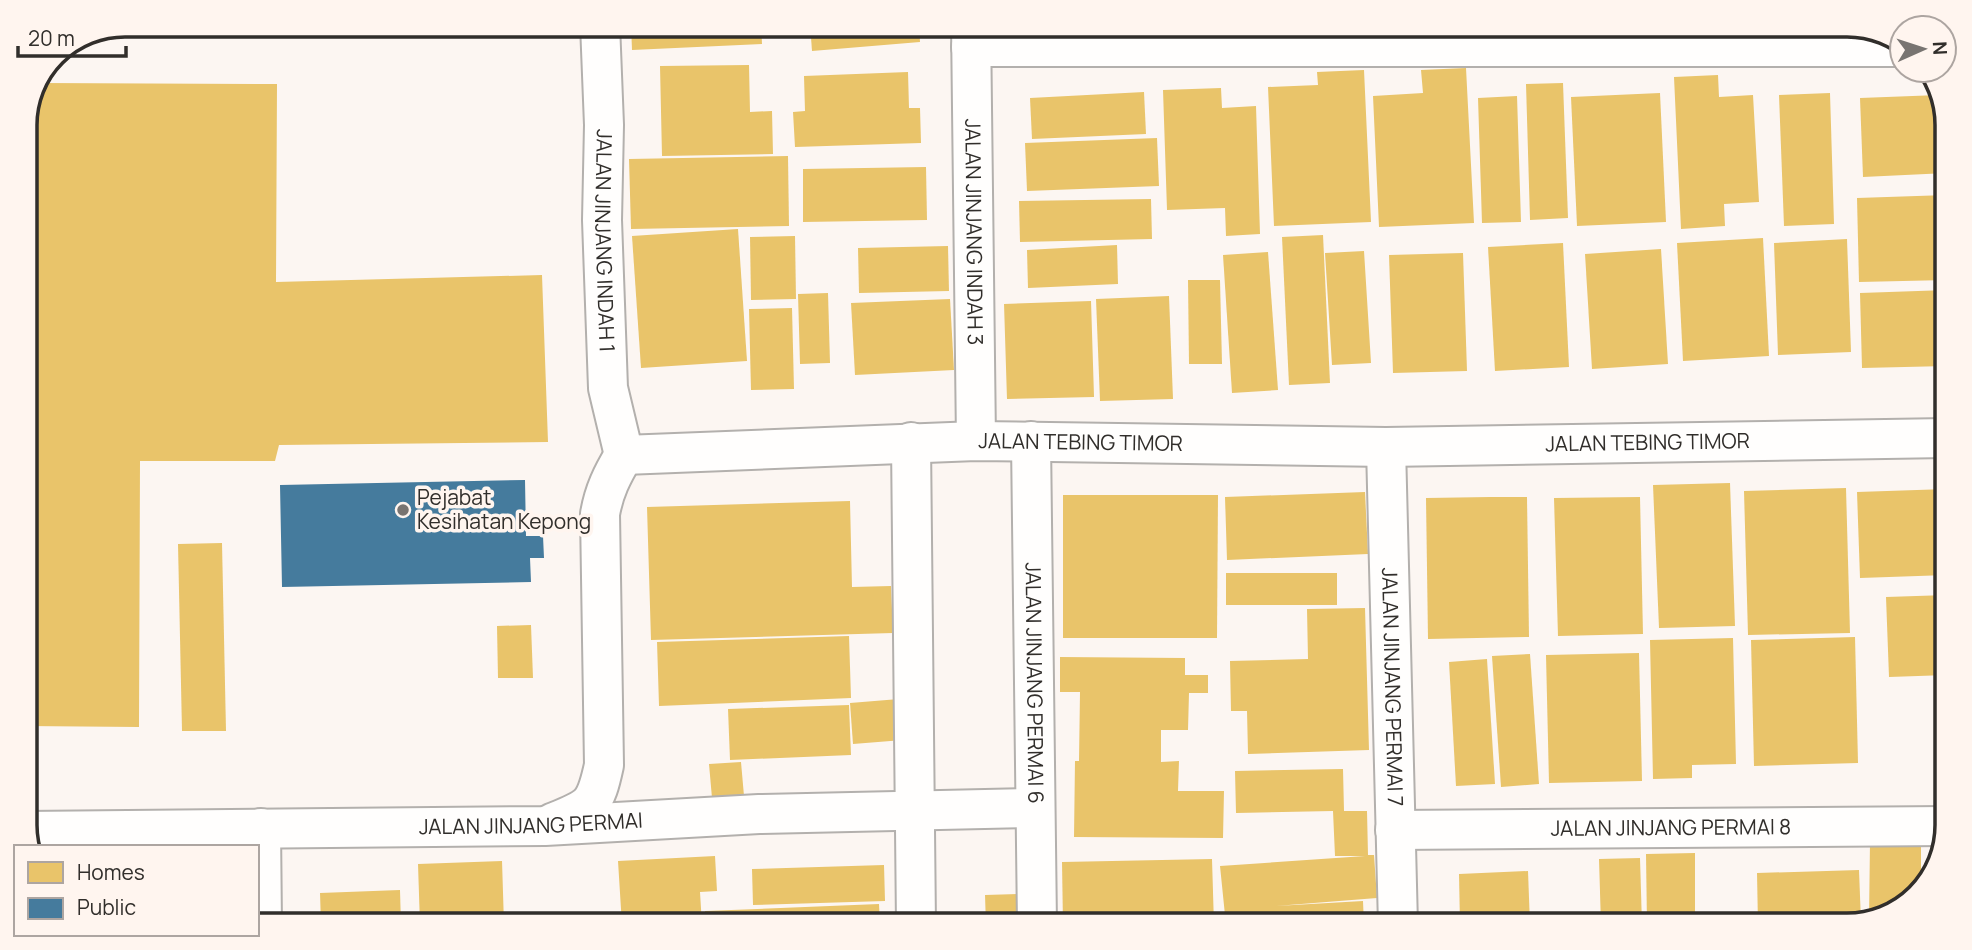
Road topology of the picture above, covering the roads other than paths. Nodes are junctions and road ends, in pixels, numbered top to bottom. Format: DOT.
graph roads {
  1 [pos="601,37"];
  2 [pos="971,37"];
  3 [pos="1698,37"];
  4 [pos="1886,46"];
  5 [pos="1935,438"];
  6 [pos="976,440"];
  7 [pos="1031,441"];
  8 [pos="911,442"];
  9 [pos="1386,447"];
  10 [pos="624,455"];
  11 [pos="1035,808"];
  12 [pos="915,812"];
  13 [pos="545,826"];
  14 [pos="1935,826"];
  15 [pos="261,828"];
  16 [pos="1395,830"];
  17 [pos="37,831"];
  18 [pos="262,913"];
  19 [pos="916,913"];
  20 [pos="1037,913"];
  21 [pos="1398,913"];
  1 -- 10 [label="street, JALAN JINJANG INDAH 1"];
  2 -- 6 [label="street, JALAN JINJANG INDAH 3"];
  3 -- 4 [label="street"];
  5 -- 9 [label="street, JALAN TEBING TIMOR"];
  6 -- 7 [label="street, JALAN TEBING TIMOR"];
  6 -- 8 [label="street, JALAN TEBING TIMOR"];
  7 -- 9 [label="street, JALAN TEBING TIMOR"];
  7 -- 11 [label="street, JALAN JINJANG PERMAI 6"];
  8 -- 10 [label="street, JALAN TEBING TIMOR"];
  8 -- 12 [label="street"];
  9 -- 16 [label="street, JALAN JINJANG PERMAI 7"];
  10 -- 13 [label="street"];
  11 -- 12 [label="street, JALAN JINJANG PERMAI"];
  11 -- 20 [label="street, JALAN JINJANG PERMAI 6"];
  12 -- 13 [label="street, JALAN JINJANG PERMAI"];
  12 -- 19 [label="street"];
  13 -- 15 [label="street, JALAN JINJANG PERMAI"];
  14 -- 16 [label="street, JALAN JINJANG PERMAI 8"];
  15 -- 17 [label="street, JALAN JINJANG PERMAI"];
  15 -- 18 [label="street"];
  16 -- 21 [label="street, JALAN JINJANG PERMAI 7"];
}
